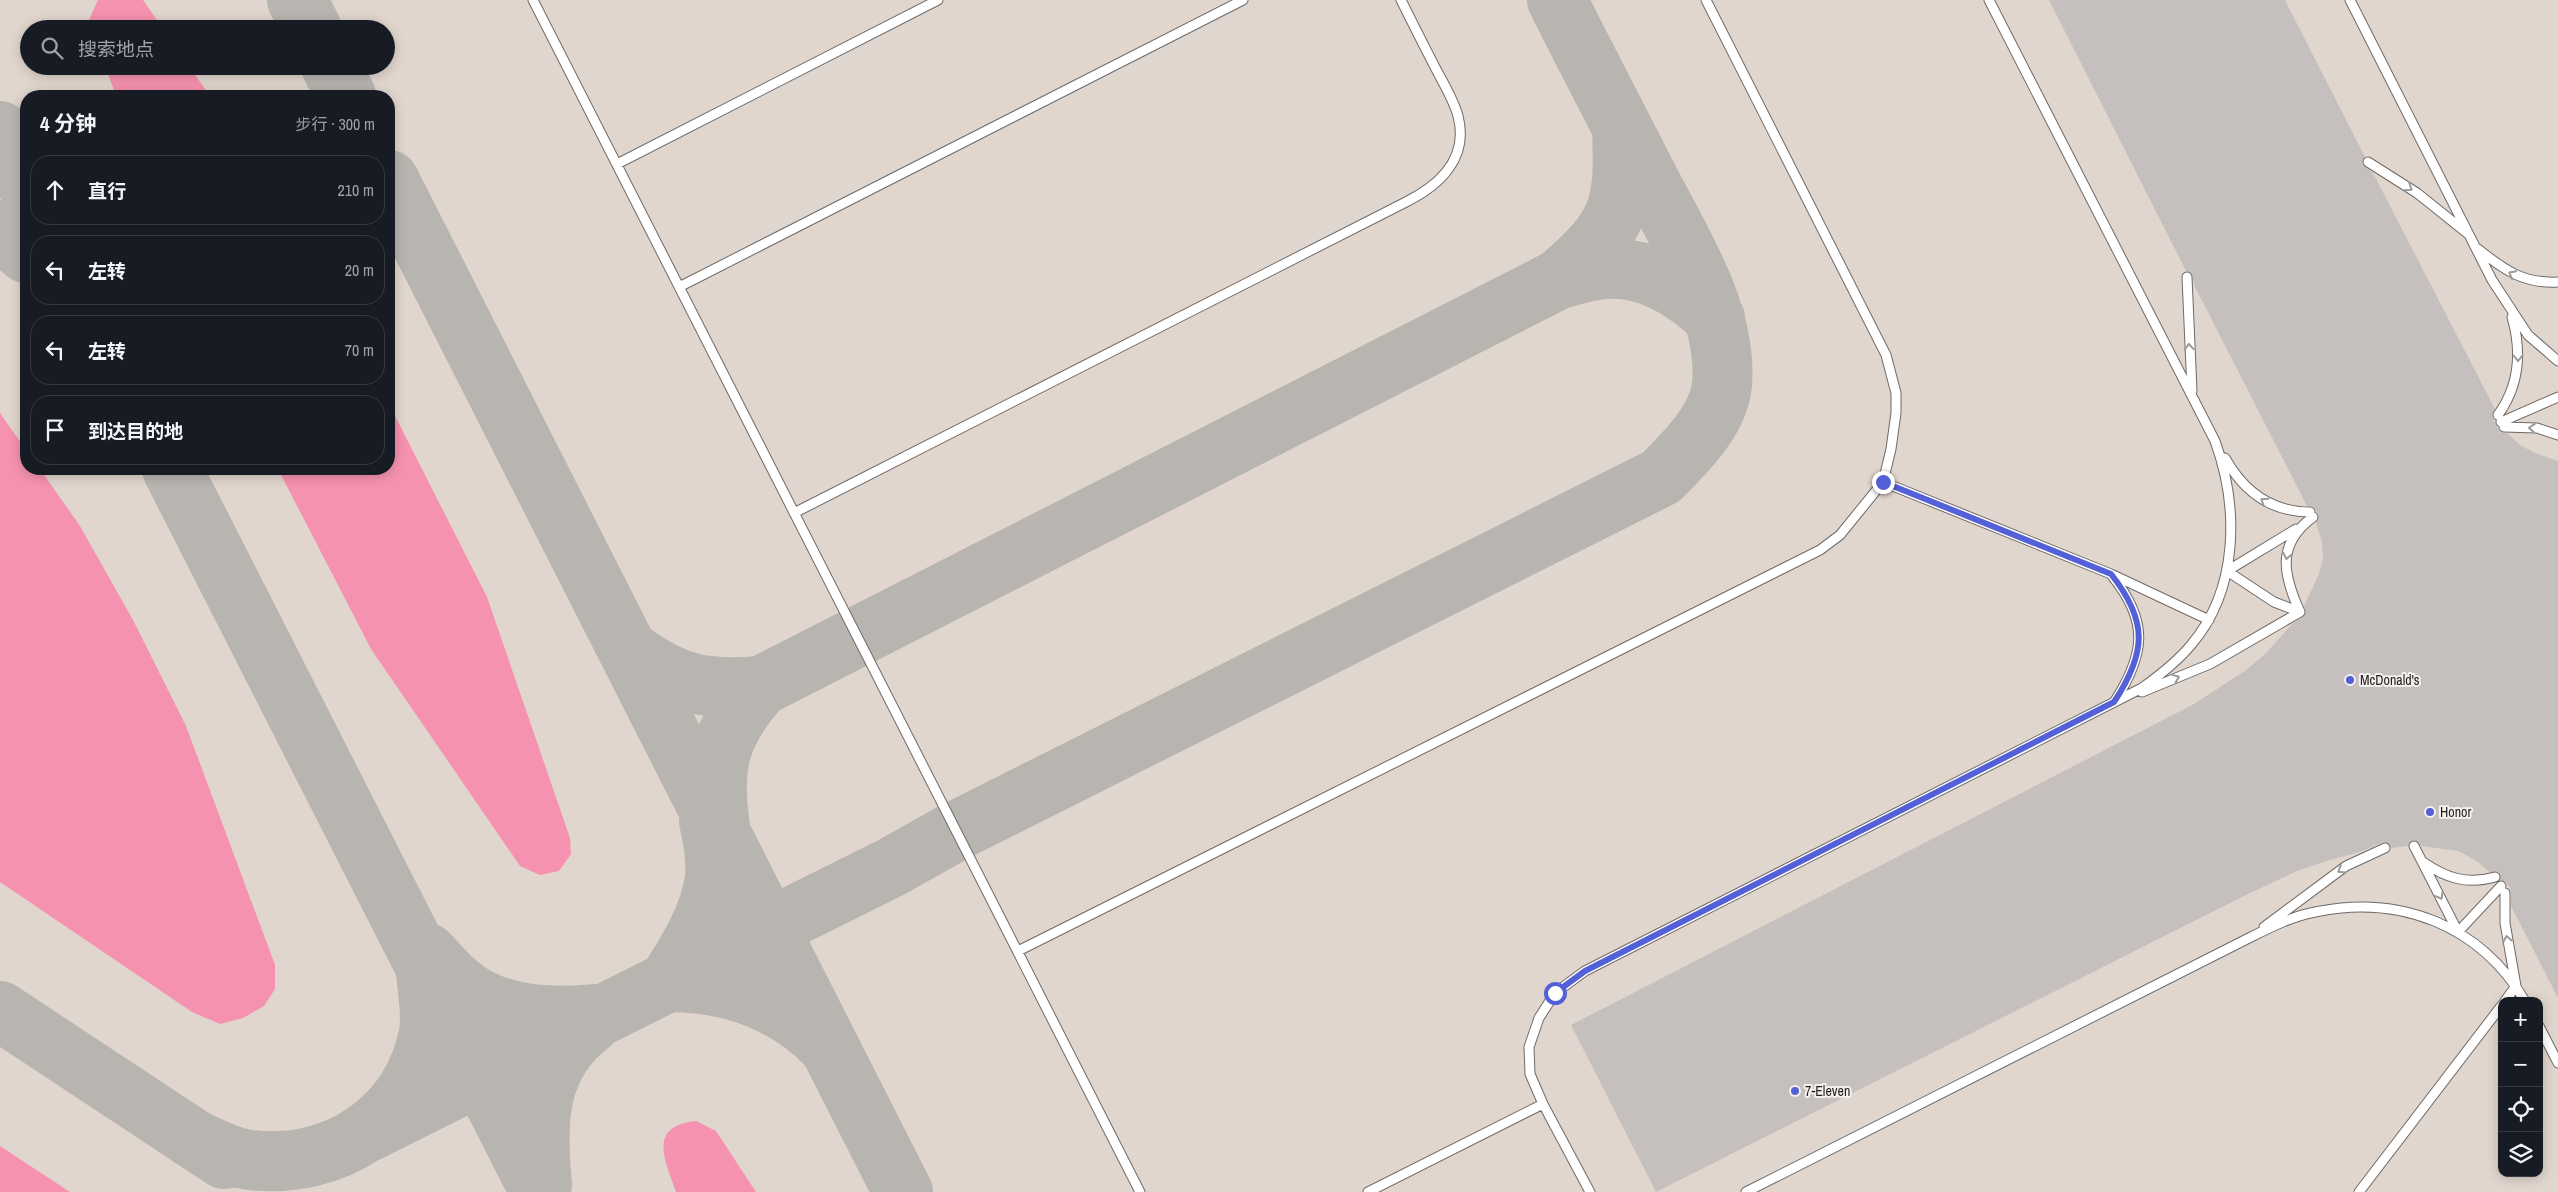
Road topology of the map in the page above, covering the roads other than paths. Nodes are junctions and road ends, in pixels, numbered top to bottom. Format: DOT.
graph roads {
  1 [pos="533,0"];
  2 [pos="938,0"];
  3 [pos="1243,0"];
  4 [pos="1401,0"];
  5 [pos="1706,0"];
  6 [pos="1989,0"];
  7 [pos="2350,0"];
  8 [pos="2368,162"];
  9 [pos="617,164"];
  10 [pos="2469,235"];
  11 [pos="2474,246"];
  12 [pos="2187,277"];
  13 [pos="2558,282"];
  14 [pos="679,287"];
  15 [pos="2510,310"];
  16 [pos="2558,361"];
  17 [pos="2192,396"];
  18 [pos="2558,397"];
  19 [pos="2501,421"];
  20 [pos="2558,435"];
  21 [pos="2215,440"];
  22 [pos="1883,482"];
  23 [pos="794,513"];
  24 [pos="2301,526"];
  25 [pos="2227,571"];
  26 [pos="2111,574"];
  27 [pos="2300,612"];
  28 [pos="2208,620"];
  29 [pos="2114,702"];
  30 [pos="2414,846"];
  31 [pos="2385,848"];
  32 [pos="2421,861"];
  33 [pos="2495,877"];
  34 [pos="2458,932"];
  35 [pos="2251,937"];
  36 [pos="1018,952"];
  37 [pos="2516,986"];
  38 [pos="2508,997"];
  39 [pos="2523,997"];
  40 [pos="2498,1009"];
  41 [pos="2543,1034"];
  42 [pos="2558,1063"];
  43 [pos="1543,1104"];
  44 [pos="1140,1192"];
  45 [pos="1368,1192"];
  46 [pos="1590,1192"];
  47 [pos="1746,1192"];
  48 [pos="2359,1192"];
  1 -- 9 [label="lane"];
  2 -- 9 [label="lane"];
  3 -- 14 [label="lane"];
  4 -- 23 [label="lane"];
  5 -- 22 [label="lane"];
  6 -- 17 [label="lane"];
  7 -- 10 [label="lane"];
  8 -- 10 [label="lane, one-way"];
  9 -- 14 [label="lane"];
  10 -- 11 [label="lane"];
  13 -- 11 [label="lane, one-way"];
  11 -- 15 [label="lane"];
  17 -- 12 [label="lane, one-way"];
  14 -- 23 [label="lane"];
  15 -- 16 [label="lane"];
  15 -- 19 [label="lane, one-way"];
  17 -- 21 [label="lane"];
  18 -- 19 [label="lane"];
  20 -- 19 [label="lane, one-way"];
  24 -- 21 [label="lane, one-way"];
  21 -- 25 [label="lane"];
  22 -- 26 [label="lane"];
  22 -- 36 [label="lane"];
  23 -- 36 [label="lane"];
  24 -- 25 [label="lane"];
  24 -- 27 [label="lane, one-way"];
  25 -- 27 [label="lane"];
  25 -- 28 [label="lane"];
  26 -- 28 [label="lane"];
  26 -- 29 [label="lane"];
  29 -- 27 [label="lane, one-way"];
  28 -- 29 [label="lane"];
  29 -- 43 [label="lane"];
  30 -- 32 [label="lane"];
  31 -- 35 [label="lane, one-way"];
  32 -- 33 [label="lane"];
  32 -- 34 [label="lane, one-way"];
  34 -- 35 [label="lane"];
  34 -- 37 [label="lane"];
  37 -- 34 [label="lane, one-way"];
  35 -- 47 [label="lane"];
  36 -- 44 [label="lane"];
  37 -- 38 [label="lane"];
  37 -- 39 [label="lane"];
  40 -- 48 [label="lane"];
  41 -- 42 [label="lane"];
  43 -- 45 [label="lane"];
  43 -- 46 [label="lane"];
}
